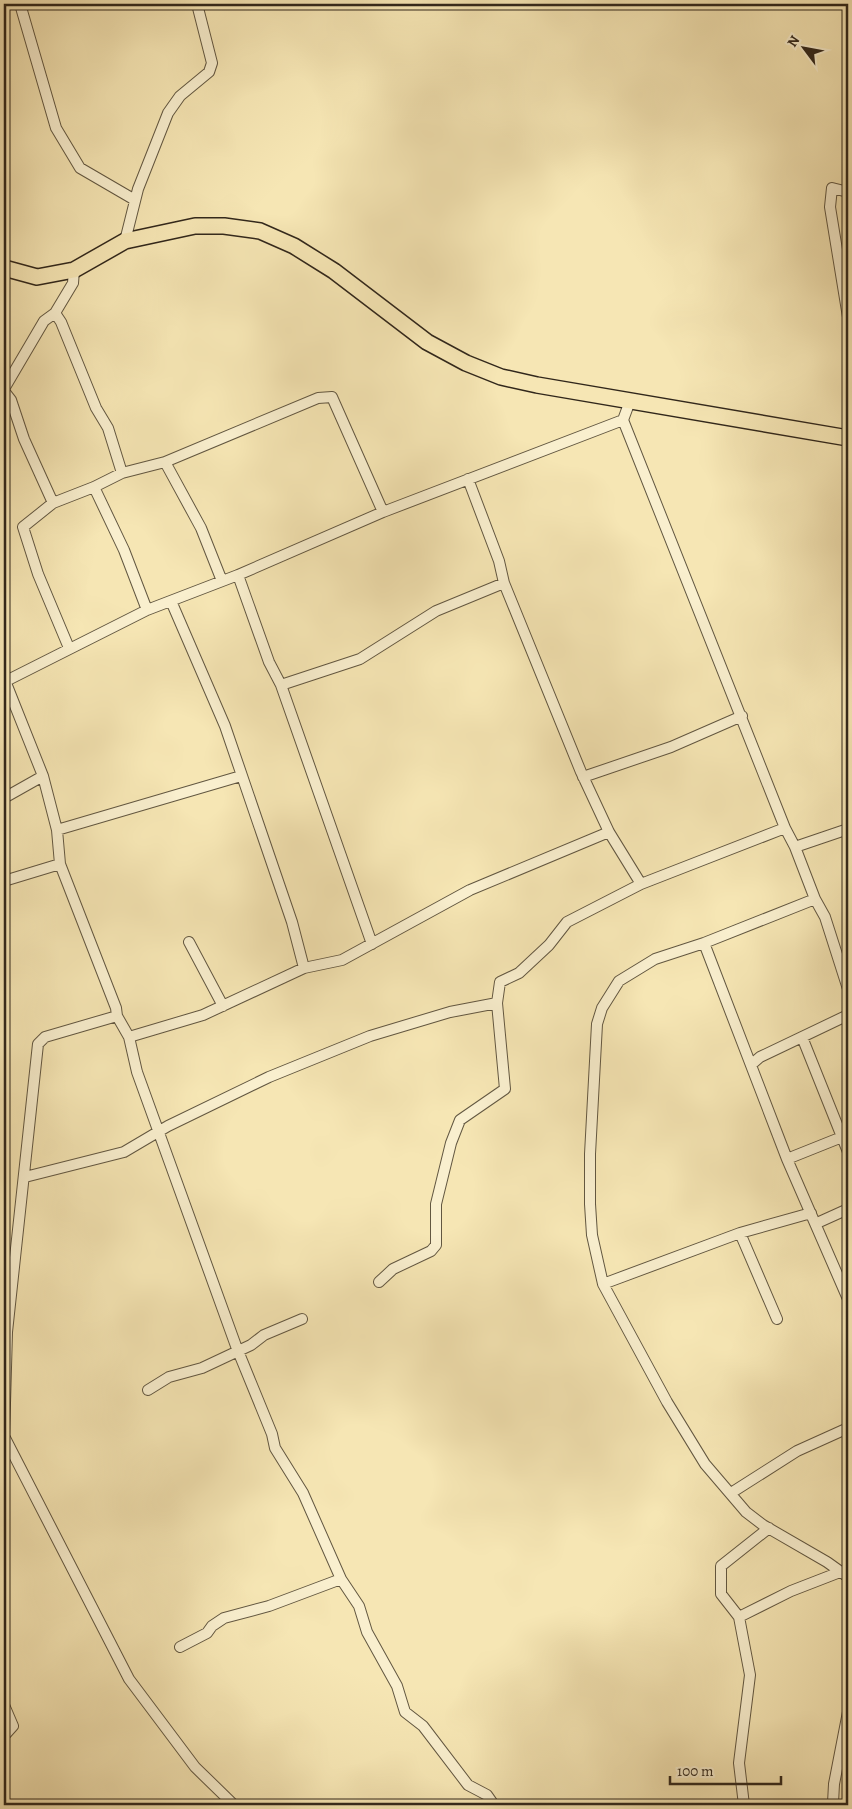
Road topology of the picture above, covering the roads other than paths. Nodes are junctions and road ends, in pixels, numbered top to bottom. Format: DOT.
graph roads {
  1 [pos="20,4"];
  2 [pos="197,4"];
  3 [pos="848,192"];
  4 [pos="135,200"];
  5 [pos="125,241"];
  6 [pos="4,268"];
  7 [pos="74,270"];
  8 [pos="55,312"];
  9 [pos="848,317"];
  10 [pos="4,390"];
  11 [pos="630,401"];
  12 [pos="623,420"];
  13 [pos="848,438"];
  14 [pos="165,462"];
  15 [pos="122,473"];
  16 [pos="468,479"];
  17 [pos="94,487"];
  18 [pos="53,503"];
  19 [pos="383,512"];
  20 [pos="238,575"];
  21 [pos="222,580"];
  22 [pos="504,583"];
  23 [pos="171,601"];
  24 [pos="147,610"];
  25 [pos="69,648"];
  26 [pos="5,679"];
  27 [pos="281,685"];
  28 [pos="742,716"];
  29 [pos="43,776"];
  30 [pos="241,776"];
  31 [pos="583,777"];
  32 [pos="4,798"];
  33 [pos="785,828"];
  34 [pos="848,829"];
  35 [pos="57,830"];
  36 [pos="609,832"];
  37 [pos="795,847"];
  38 [pos="60,864"];
  39 [pos="4,882"];
  40 [pos="641,884"];
  41 [pos="815,899"];
  42 [pos="189,942"];
  43 [pos="704,943"];
  44 [pos="372,944"];
  45 [pos="304,968"];
  46 [pos="848,989"];
  47 [pos="497,1003"];
  48 [pos="223,1006"];
  49 [pos="848,1015"];
  50 [pos="117,1016"];
  51 [pos="129,1037"];
  52 [pos="802,1037"];
  53 [pos="752,1064"];
  54 [pos="159,1134"];
  55 [pos="846,1136"];
  56 [pos="848,1152"];
  57 [pos="787,1159"];
  58 [pos="25,1177"];
  59 [pos="848,1209"];
  60 [pos="811,1213"];
  61 [pos="817,1223"];
  62 [pos="740,1233"];
  63 [pos="843,1274"];
  64 [pos="379,1282"];
  65 [pos="603,1284"];
  66 [pos="848,1299"];
  67 [pos="777,1318"];
  68 [pos="302,1319"];
  69 [pos="238,1351"];
  70 [pos="148,1390"];
  71 [pos="848,1428"];
  72 [pos="4,1437"];
  73 [pos="731,1493"];
  74 [pos="769,1528"];
  75 [pos="844,1575"];
  76 [pos="341,1578"];
  77 [pos="739,1617"];
  78 [pos="180,1647"];
  79 [pos="4,1705"];
  80 [pos="848,1712"];
  81 [pos="4,1736"];
  82 [pos="832,1803"];
  83 [pos="235,1805"];
  84 [pos="494,1805"];
  85 [pos="744,1805"];
  1 -- 4 [label="street"];
  2 -- 4 [label="street"];
  3 -- 9 [label="street"];
  4 -- 5 [label="street"];
  5 -- 7 [label="highway"];
  5 -- 11 [label="highway"];
  6 -- 7 [label="highway"];
  7 -- 8 [label="street"];
  8 -- 10 [label="street"];
  8 -- 15 [label="street"];
  10 -- 18 [label="street"];
  11 -- 12 [label="street"];
  11 -- 13 [label="highway"];
  12 -- 16 [label="street"];
  12 -- 28 [label="street"];
  14 -- 15 [label="street"];
  14 -- 19 [label="street"];
  14 -- 21 [label="street"];
  15 -- 17 [label="street"];
  16 -- 19 [label="street"];
  16 -- 22 [label="street"];
  17 -- 18 [label="street"];
  17 -- 24 [label="street"];
  18 -- 25 [label="street"];
  19 -- 20 [label="street"];
  20 -- 21 [label="street"];
  20 -- 27 [label="street"];
  21 -- 23 [label="street"];
  22 -- 27 [label="street"];
  22 -- 31 [label="street"];
  23 -- 24 [label="street"];
  23 -- 30 [label="street"];
  24 -- 25 [label="street"];
  25 -- 26 [label="street"];
  26 -- 29 [label="street"];
  27 -- 44 [label="street"];
  28 -- 31 [label="street"];
  28 -- 33 [label="street"];
  29 -- 32 [label="street"];
  29 -- 35 [label="street"];
  30 -- 35 [label="street"];
  30 -- 45 [label="street"];
  31 -- 36 [label="street"];
  33 -- 37 [label="street"];
  33 -- 40 [label="street"];
  34 -- 37 [label="street"];
  35 -- 38 [label="street"];
  36 -- 40 [label="street"];
  36 -- 44 [label="street"];
  37 -- 41 [label="street"];
  38 -- 39 [label="street"];
  38 -- 50 [label="street"];
  40 -- 47 [label="street"];
  41 -- 43 [label="street"];
  41 -- 46 [label="street"];
  42 -- 48 [label="street"];
  43 -- 53 [label="street"];
  43 -- 65 [label="street"];
  44 -- 45 [label="street"];
  45 -- 48 [label="street"];
  47 -- 54 [label="street"];
  47 -- 64 [label="street"];
  48 -- 51 [label="street"];
  49 -- 52 [label="street"];
  50 -- 51 [label="street"];
  50 -- 58 [label="street"];
  51 -- 54 [label="street"];
  52 -- 53 [label="street"];
  52 -- 55 [label="street"];
  53 -- 57 [label="street"];
  54 -- 58 [label="street"];
  54 -- 69 [label="street"];
  55 -- 56 [label="street"];
  55 -- 57 [label="street"];
  57 -- 60 [label="street"];
  58 -- 72 [label="street"];
  59 -- 61 [label="street"];
  60 -- 61 [label="street"];
  60 -- 62 [label="street"];
  61 -- 63 [label="street"];
  62 -- 65 [label="street"];
  62 -- 67 [label="street"];
  63 -- 66 [label="street"];
  65 -- 73 [label="street"];
  68 -- 69 [label="street"];
  69 -- 70 [label="street"];
  69 -- 76 [label="street"];
  71 -- 73 [label="street"];
  72 -- 83 [label="street"];
  73 -- 74 [label="street"];
  74 -- 75 [label="street"];
  74 -- 77 [label="street"];
  75 -- 77 [label="street"];
  76 -- 78 [label="street"];
  76 -- 84 [label="street"];
  77 -- 85 [label="street"];
  79 -- 81 [label="street"];
  80 -- 82 [label="street"];
}
